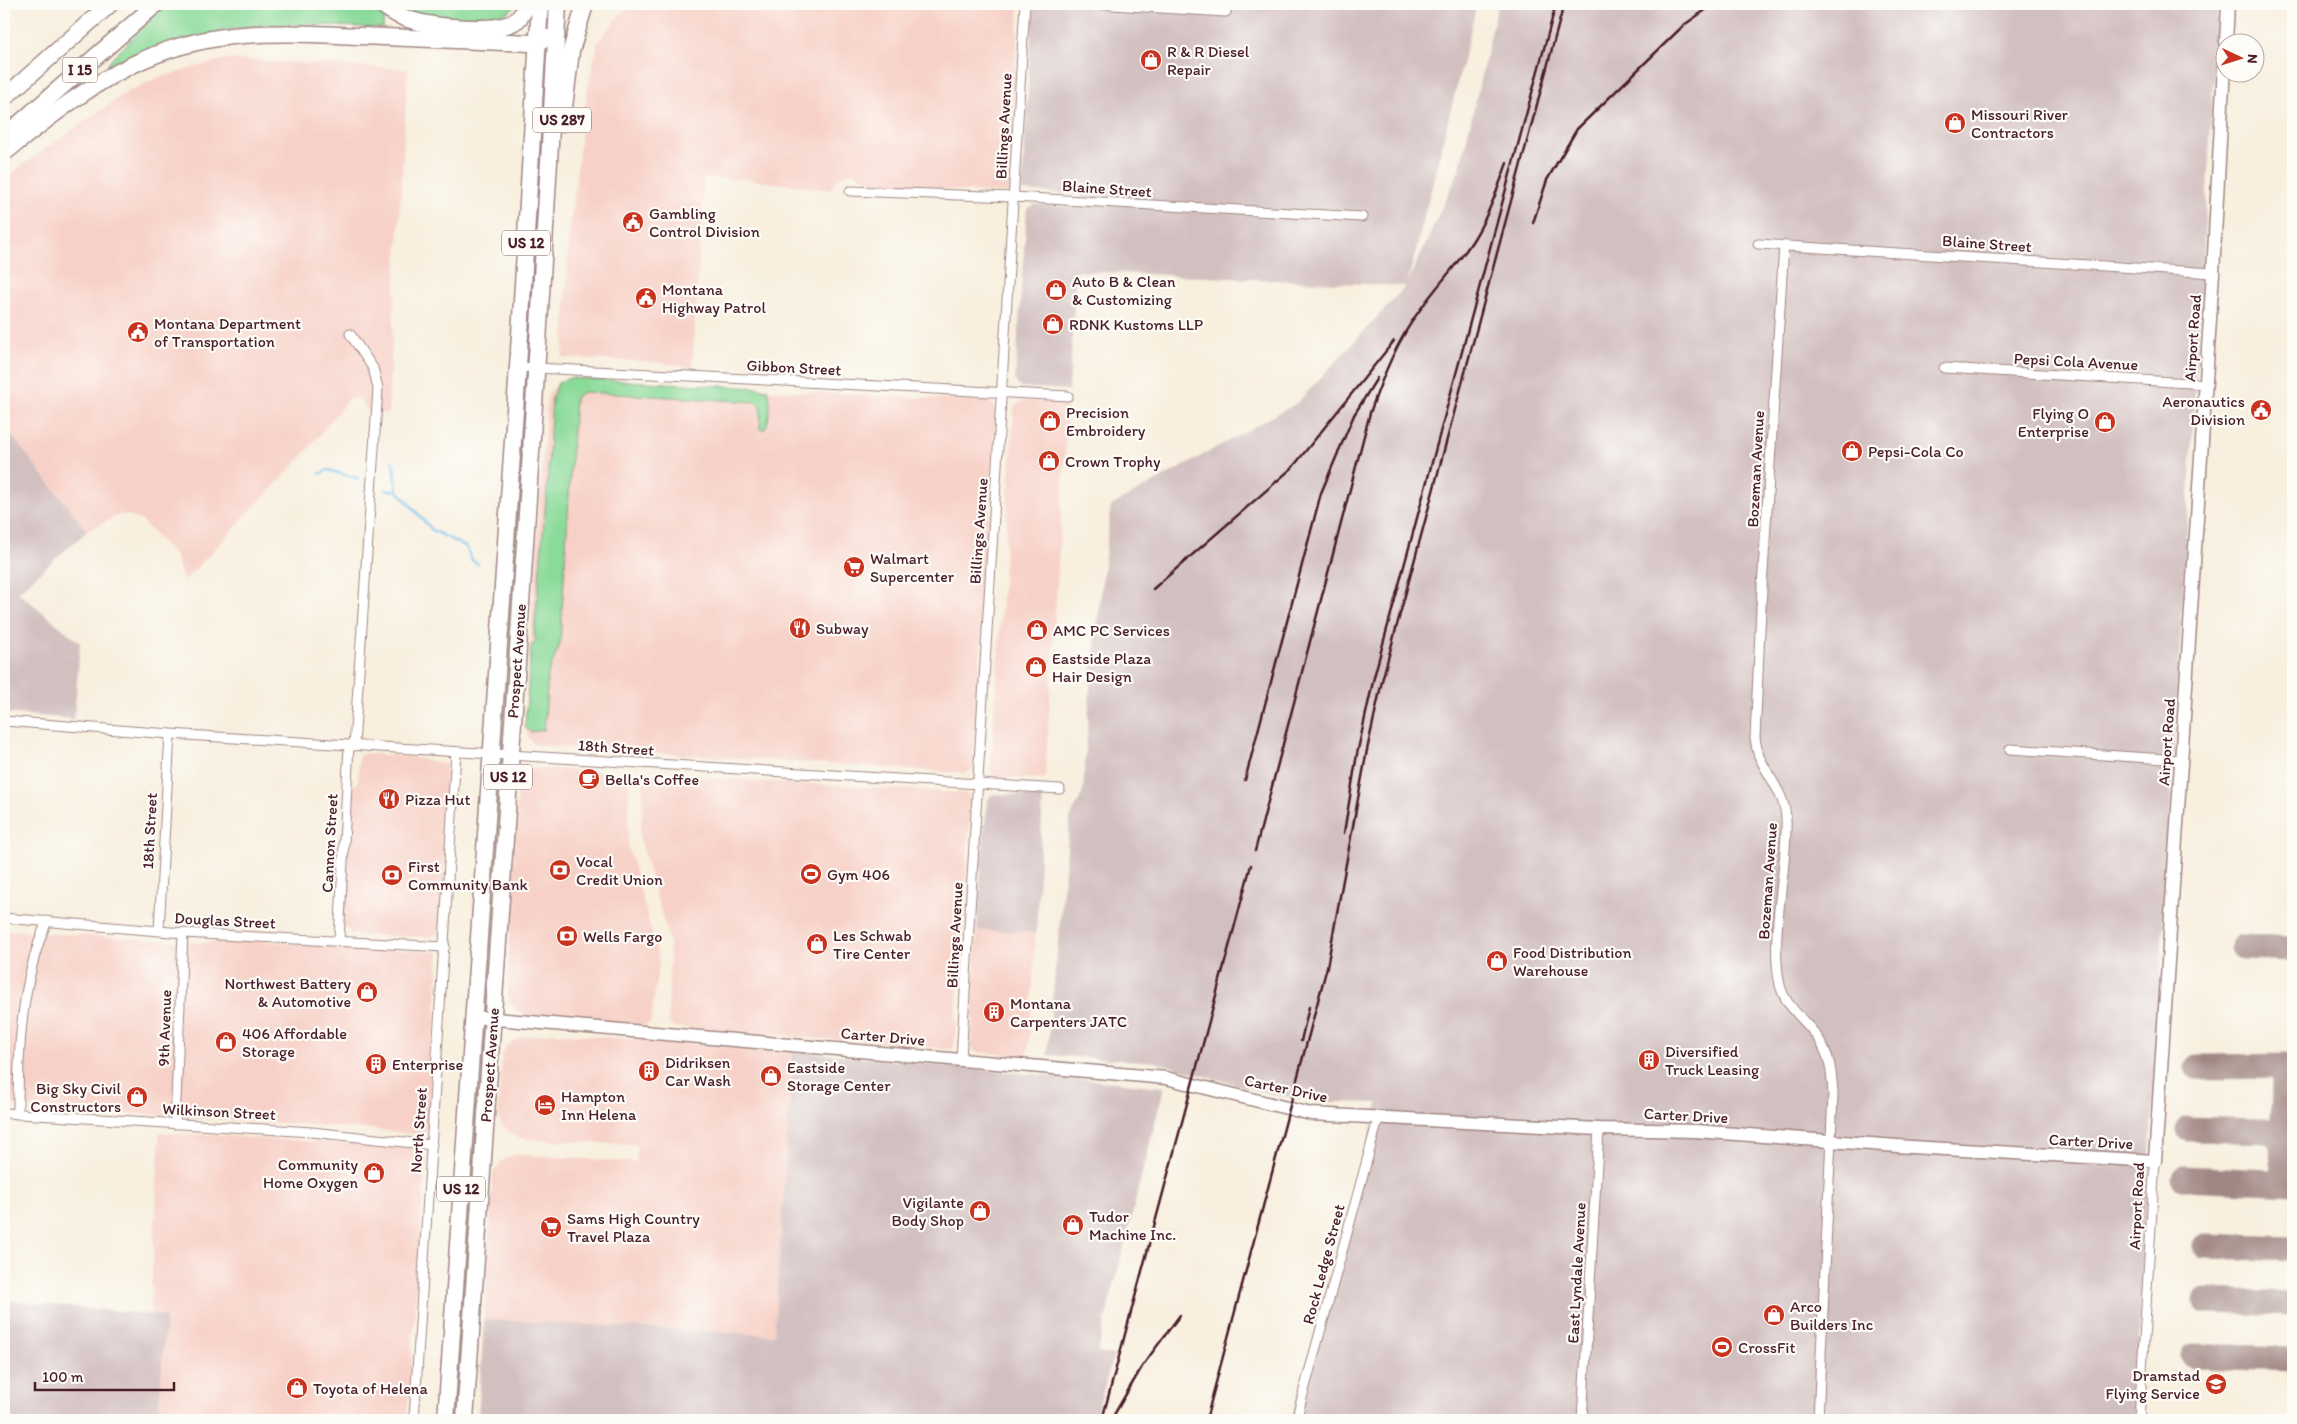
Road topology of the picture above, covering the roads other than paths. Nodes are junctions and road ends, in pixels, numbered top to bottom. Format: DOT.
graph roads {
  1 [pos="110,4"];
  2 [pos="156,4"];
  3 [pos="381,4"];
  4 [pos="527,4"];
  5 [pos="540,4"];
  6 [pos="584,4"];
  7 [pos="1025,4"];
  8 [pos="1096,4"];
  9 [pos="2228,4"];
  10 [pos="558,10"];
  11 [pos="1226,12"];
  12 [pos="2227,32"];
  13 [pos="538,43"];
  14 [pos="2223,82"];
  15 [pos="4,98"];
  16 [pos="4,137"];
  17 [pos="4,153"];
  18 [pos="850,190"];
  19 [pos="1013,197"];
  20 [pos="1362,217"];
  21 [pos="545,237"];
  22 [pos="1758,244"];
  23 [pos="1784,245"];
  24 [pos="2213,273"];
  25 [pos="350,334"];
  26 [pos="518,367"];
  27 [pos="538,368"];
  28 [pos="1944,368"];
  29 [pos="2206,384"];
  30 [pos="1002,393"];
  31 [pos="1068,396"];
  32 [pos="4,721"];
  33 [pos="170,734"];
  34 [pos="352,745"];
  35 [pos="2010,749"];
  36 [pos="456,752"];
  37 [pos="491,754"];
  38 [pos="509,755"];
  39 [pos="2181,760"];
  40 [pos="978,785"];
  41 [pos="1060,789"];
  42 [pos="4,918"];
  43 [pos="47,921"];
  44 [pos="159,930"];
  45 [pos="183,932"];
  46 [pos="339,941"];
  47 [pos="445,947"];
  48 [pos="473,1017"];
  49 [pos="492,1019"];
  50 [pos="961,1059"];
  51 [pos="4,1113"];
  52 [pos="18,1114"];
  53 [pos="1379,1116"];
  54 [pos="175,1124"];
  55 [pos="1599,1128"];
  56 [pos="1831,1141"];
  57 [pos="432,1144"];
  58 [pos="2155,1160"];
  59 [pos="414,1420"];
  60 [pos="446,1420"];
  61 [pos="465,1420"];
  62 [pos="1296,1420"];
  63 [pos="1582,1420"];
  64 [pos="1818,1420"];
  65 [pos="2139,1420"];
  1 -- 15 [label="highway, I 15"];
  2 -- 16 [label="highway, I 15"];
  3 -- 4 [label="highway"];
  5 -- 13 [label="highway, Prospect Avenue / US 12"];
  6 -- 21 [label="highway, US 287"];
  7 -- 19 [label="street, Billings Avenue"];
  8 -- 11 [label="street"];
  9 -- 12 [label="street"];
  10 -- 13 [label="highway"];
  10 -- 21 [label="highway, Prospect Avenue / US 12"];
  13 -- 17 [label="highway"];
  13 -- 26 [label="highway, Prospect Avenue / US 12"];
  14 -- 24 [label="street, Airport Road"];
  18 -- 19 [label="street, Blaine Street"];
  19 -- 20 [label="street, Blaine Street"];
  19 -- 30 [label="street, Billings Avenue"];
  21 -- 27 [label="highway, Prospect Avenue / US 12"];
  22 -- 23 [label="street, Blaine Street"];
  23 -- 24 [label="street, Blaine Street"];
  23 -- 56 [label="street, Bozeman Avenue"];
  24 -- 29 [label="street, Airport Road"];
  25 -- 34 [label="street, Cannon Street"];
  26 -- 27 [label="street, Gibbon Street"];
  26 -- 37 [label="highway, Prospect Avenue / US 12"];
  27 -- 30 [label="street, Gibbon Street"];
  27 -- 38 [label="highway, Prospect Avenue / US 12"];
  28 -- 29 [label="street, Pepsi Cola Avenue"];
  29 -- 39 [label="street, Airport Road"];
  30 -- 31 [label="street, Gibbon Street"];
  30 -- 40 [label="street, Billings Avenue"];
  32 -- 33 [label="street, 18th Street"];
  33 -- 34 [label="street, 18th Street"];
  33 -- 44 [label="street, 18th Street"];
  34 -- 36 [label="street, 18th Street"];
  34 -- 46 [label="street, Cannon Street"];
  35 -- 39 [label="street"];
  36 -- 37 [label="street, 18th Street"];
  36 -- 47 [label="street, North Street"];
  37 -- 38 [label="street, 18th Street"];
  37 -- 48 [label="highway, Prospect Avenue / US 12"];
  38 -- 40 [label="street, 18th Street"];
  38 -- 49 [label="highway, Prospect Avenue / US 12"];
  39 -- 58 [label="street, Airport Road"];
  40 -- 41 [label="street, 18th Street"];
  40 -- 50 [label="street, Billings Avenue"];
  42 -- 43 [label="street, Douglas Street"];
  43 -- 44 [label="street, Douglas Street"];
  43 -- 52 [label="street"];
  44 -- 45 [label="street, Douglas Street"];
  45 -- 46 [label="street, Douglas Street"];
  45 -- 54 [label="street, 9th Avenue"];
  46 -- 47 [label="street, Douglas Street"];
  47 -- 57 [label="street, North Street"];
  48 -- 49 [label="street, Carter Drive"];
  48 -- 60 [label="highway, Prospect Avenue / US 12"];
  49 -- 50 [label="street, Carter Drive"];
  49 -- 61 [label="highway, Prospect Avenue / US 12"];
  50 -- 53 [label="street, Carter Drive"];
  51 -- 52 [label="street, Wilkinson Street"];
  52 -- 54 [label="street, Wilkinson Street"];
  53 -- 55 [label="street, Carter Drive"];
  53 -- 62 [label="street, Rock Ledge Street"];
  54 -- 57 [label="street, Wilkinson Street"];
  55 -- 56 [label="street, Carter Drive"];
  55 -- 63 [label="street, East Lyndale Avenue"];
  56 -- 58 [label="street, Carter Drive"];
  56 -- 64 [label="street, Bozeman Avenue"];
  57 -- 59 [label="street, North Street"];
  58 -- 65 [label="street, Airport Road"];
}
